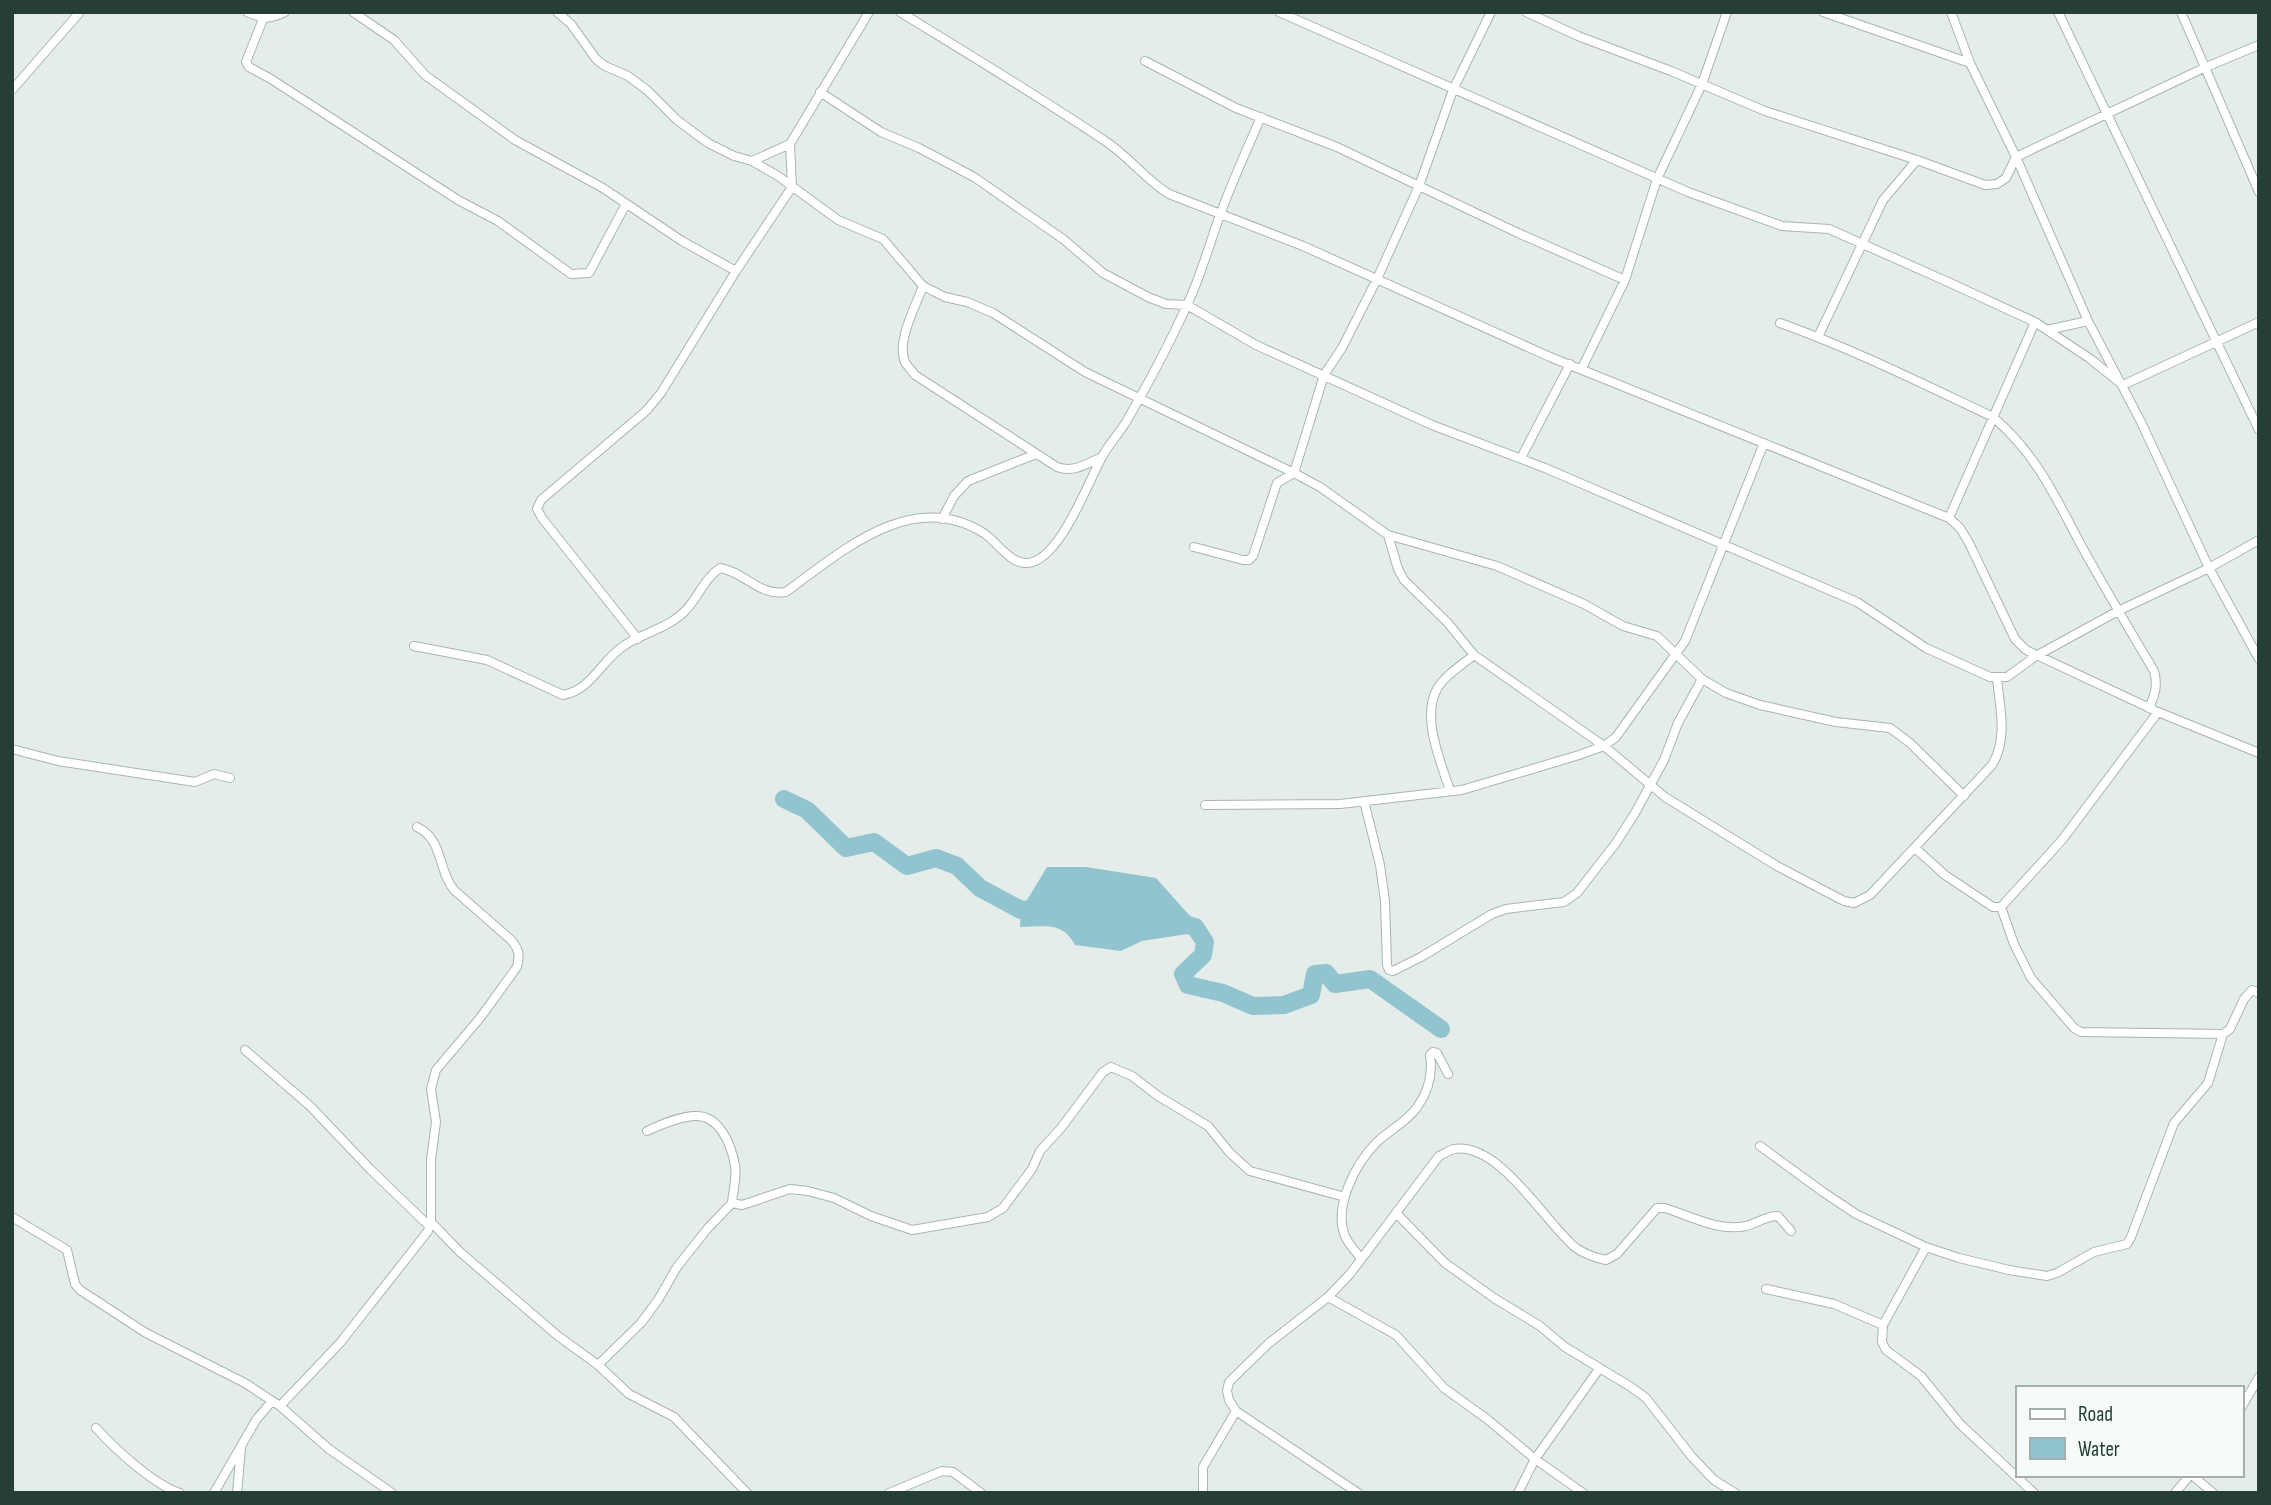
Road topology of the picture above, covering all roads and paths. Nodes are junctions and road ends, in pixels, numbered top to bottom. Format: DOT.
graph roads {
  1 [pos="80,12"];
  2 [pos="247,12"];
  3 [pos="285,12"];
  4 [pos="353,12"];
  5 [pos="557,12"];
  6 [pos="869,12"];
  7 [pos="900,12"];
  8 [pos="1279,12"];
  9 [pos="1491,12"];
  10 [pos="1526,12"];
  11 [pos="1727,12"];
  12 [pos="1823,12"];
  13 [pos="1951,12"];
  14 [pos="2058,12"];
  15 [pos="2181,12"];
  16 [pos="263,19"];
  17 [pos="2259,45"];
  18 [pos="1145,61"];
  19 [pos="1970,63"];
  20 [pos="2206,67"];
  21 [pos="1702,84"];
  22 [pos="12,90"];
  23 [pos="1453,90"];
  24 [pos="820,92"];
  25 [pos="2106,114"];
  26 [pos="1261,117"];
  27 [pos="790,144"];
  28 [pos="2016,157"];
  29 [pos="1917,160"];
  30 [pos="752,162"];
  31 [pos="1657,179"];
  32 [pos="1419,186"];
  33 [pos="792,187"];
  34 [pos="2259,192"];
  35 [pos="626,204"];
  36 [pos="1220,214"];
  37 [pos="1862,244"];
  38 [pos="736,271"];
  39 [pos="1377,279"];
  40 [pos="1625,280"];
  41 [pos="923,286"];
  42 [pos="1187,305"];
  43 [pos="2088,321"];
  44 [pos="2259,322"];
  45 [pos="1780,323"];
  46 [pos="2035,323"];
  47 [pos="2047,330"];
  48 [pos="1818,337"];
  49 [pos="2215,342"];
  50 [pos="1570,364"];
  51 [pos="1582,369"];
  52 [pos="1324,375"];
  53 [pos="2123,386"];
  54 [pos="1140,397"];
  55 [pos="1993,417"];
  56 [pos="2259,430"];
  57 [pos="1765,443"];
  58 [pos="1036,454"];
  59 [pos="1102,457"];
  60 [pos="1521,458"];
  61 [pos="1294,473"];
  62 [pos="1949,518"];
  63 [pos="942,519"];
  64 [pos="1388,535"];
  65 [pos="2259,540"];
  66 [pos="1724,545"];
  67 [pos="1194,547"];
  68 [pos="2208,568"];
  69 [pos="2118,611"];
  70 [pos="638,639"];
  71 [pos="414,646"];
  72 [pos="1677,654"];
  73 [pos="1474,655"];
  74 [pos="2036,656"];
  75 [pos="2259,659"];
  76 [pos="1997,679"];
  77 [pos="1702,680"];
  78 [pos="2149,708"];
  79 [pos="2158,712"];
  80 [pos="1604,746"];
  81 [pos="12,749"];
  82 [pos="2259,752"];
  83 [pos="230,778"];
  84 [pos="1650,784"];
  85 [pos="1450,791"];
  86 [pos="1964,796"];
  87 [pos="1364,801"];
  88 [pos="1205,805"];
  89 [pos="417,827"];
  90 [pos="1915,848"];
  91 [pos="2001,907"];
  92 [pos="2259,993"];
  93 [pos="2223,1034"];
  94 [pos="245,1050"];
  95 [pos="1448,1073"];
  96 [pos="647,1130"];
  97 [pos="1760,1146"];
  98 [pos="1345,1198"];
  99 [pos="732,1203"];
  100 [pos="1396,1213"];
  101 [pos="12,1217"];
  102 [pos="430,1224"];
  103 [pos="1791,1231"];
  104 [pos="1926,1247"];
  105 [pos="1361,1258"];
  106 [pos="1766,1289"];
  107 [pos="1328,1297"];
  108 [pos="1883,1325"];
  109 [pos="598,1365"];
  110 [pos="1599,1369"];
  111 [pos="2259,1377"];
  112 [pos="2259,1394"];
  113 [pos="2249,1397"];
  114 [pos="276,1404"];
  115 [pos="2243,1405"];
  116 [pos="1236,1411"];
  117 [pos="96,1429"];
  118 [pos="241,1445"];
  119 [pos="1535,1460"];
  120 [pos="2016,1476"];
  121 [pos="2017,1477"];
  122 [pos="2189,1477"];
  123 [pos="2193,1477"];
  124 [pos="180,1493"];
  125 [pos="214,1493"];
  126 [pos="237,1493"];
  127 [pos="392,1493"];
  128 [pos="747,1493"];
  129 [pos="889,1493"];
  130 [pos="981,1493"];
  131 [pos="1203,1493"];
  132 [pos="1358,1493"];
  133 [pos="1518,1493"];
  134 [pos="1584,1493"];
  135 [pos="1735,1493"];
  136 [pos="2034,1493"];
  137 [pos="2175,1493"];
  138 [pos="2213,1493"];
  1 -- 22 [label="street"];
  2 -- 16 [label="street"];
  3 -- 16 [label="street"];
  4 -- 35 [label="street"];
  5 -- 30 [label="street"];
  6 -- 24 [label="street"];
  7 -- 36 [label="street"];
  8 -- 23 [label="street"];
  9 -- 23 [label="street"];
  10 -- 21 [label="street"];
  11 -- 21 [label="street"];
  12 -- 19 [label="street"];
  13 -- 19 [label="street"];
  14 -- 25 [label="street"];
  15 -- 20 [label="street"];
  16 -- 35 [label="street"];
  17 -- 20 [label="street"];
  18 -- 26 [label="street"];
  19 -- 28 [label="street"];
  20 -- 25 [label="street"];
  20 -- 34 [label="street"];
  21 -- 29 [label="street"];
  21 -- 31 [label="street"];
  23 -- 31 [label="street"];
  23 -- 32 [label="street"];
  24 -- 27 [label="street"];
  24 -- 42 [label="street"];
  25 -- 28 [label="street"];
  25 -- 49 [label="street"];
  26 -- 32 [label="street"];
  26 -- 36 [label="street"];
  27 -- 30 [label="street"];
  27 -- 33 [label="street"];
  28 -- 29 [label="street"];
  28 -- 43 [label="street"];
  29 -- 37 [label="street"];
  30 -- 33 [label="street"];
  31 -- 37 [label="street"];
  31 -- 40 [label="street"];
  32 -- 39 [label="street"];
  32 -- 40 [label="street"];
  33 -- 38 [label="street"];
  33 -- 41 [label="street"];
  35 -- 38 [label="street"];
  36 -- 39 [label="street"];
  36 -- 42 [label="street"];
  37 -- 46 [label="street"];
  37 -- 48 [label="street"];
  38 -- 70 [label="street"];
  39 -- 50 [label="street"];
  39 -- 52 [label="street"];
  40 -- 51 [label="street"];
  41 -- 54 [label="street"];
  41 -- 58 [label="street"];
  42 -- 52 [label="street"];
  42 -- 54 [label="street"];
  43 -- 47 [label="street"];
  43 -- 53 [label="street"];
  44 -- 49 [label="street"];
  45 -- 48 [label="street"];
  46 -- 47 [label="street"];
  46 -- 55 [label="street"];
  47 -- 53 [label="street"];
  48 -- 55 [label="street"];
  49 -- 53 [label="street"];
  49 -- 56 [label="street"];
  50 -- 51 [label="street"];
  50 -- 60 [label="street"];
  51 -- 57 [label="street"];
  52 -- 60 [label="street"];
  52 -- 61 [label="street"];
  53 -- 68 [label="street"];
  54 -- 59 [label="street"];
  54 -- 61 [label="street"];
  55 -- 62 [label="street"];
  55 -- 69 [label="street"];
  57 -- 62 [label="street"];
  57 -- 66 [label="street"];
  58 -- 59 [label="street"];
  58 -- 63 [label="street"];
  59 -- 63 [label="street"];
  60 -- 66 [label="street"];
  61 -- 64 [label="street"];
  61 -- 67 [label="street"];
  62 -- 74 [label="street"];
  63 -- 70 [label="street"];
  64 -- 72 [label="street"];
  64 -- 73 [label="street"];
  65 -- 68 [label="street"];
  66 -- 72 [label="street"];
  66 -- 76 [label="street"];
  68 -- 69 [label="street"];
  68 -- 75 [label="street"];
  69 -- 74 [label="street"];
  69 -- 78 [label="street"];
  70 -- 71 [label="street"];
  72 -- 77 [label="street"];
  72 -- 80 [label="street"];
  73 -- 80 [label="street"];
  73 -- 85 [label="street"];
  74 -- 76 [label="street"];
  74 -- 78 [label="street"];
  76 -- 86 [label="street"];
  77 -- 84 [label="street"];
  77 -- 86 [label="street"];
  78 -- 79 [label="street"];
  79 -- 82 [label="street"];
  79 -- 91 [label="street"];
  80 -- 84 [label="street"];
  80 -- 85 [label="street"];
  81 -- 83 [label="street"];
  84 -- 87 [label="street"];
  84 -- 90 [label="street"];
  85 -- 87 [label="street"];
  86 -- 90 [label="street"];
  87 -- 88 [label="street"];
  89 -- 102 [label="street"];
  90 -- 91 [label="street"];
  91 -- 93 [label="street"];
  92 -- 93 [label="street"];
  93 -- 104 [label="street"];
  94 -- 102 [label="street"];
  95 -- 98 [label="street"];
  96 -- 99 [label="street"];
  97 -- 104 [label="street"];
  98 -- 99 [label="street"];
  98 -- 105 [label="street"];
  99 -- 109 [label="street"];
  100 -- 103 [label="street"];
  100 -- 105 [label="street"];
  100 -- 110 [label="street"];
  101 -- 114 [label="street"];
  102 -- 109 [label="street"];
  102 -- 114 [label="street"];
  104 -- 108 [label="street"];
  105 -- 107 [label="street"];
  106 -- 108 [label="street"];
  107 -- 116 [label="street"];
  107 -- 119 [label="street"];
  108 -- 120 [label="street"];
  109 -- 128 [label="street"];
  110 -- 119 [label="street"];
  110 -- 135 [label="street"];
  111 -- 113 [label="street"];
  112 -- 113 [label="street"];
  113 -- 115 [label="street"];
  114 -- 118 [label="street"];
  114 -- 127 [label="street"];
  116 -- 131 [label="street"];
  116 -- 132 [label="street"];
  117 -- 124 [label="street"];
  118 -- 125 [label="street"];
  118 -- 126 [label="street"];
  119 -- 133 [label="street"];
  119 -- 134 [label="street"];
  121 -- 136 [label="street"];
  122 -- 137 [label="street"];
  123 -- 138 [label="street"];
  129 -- 130 [label="street"];
}
